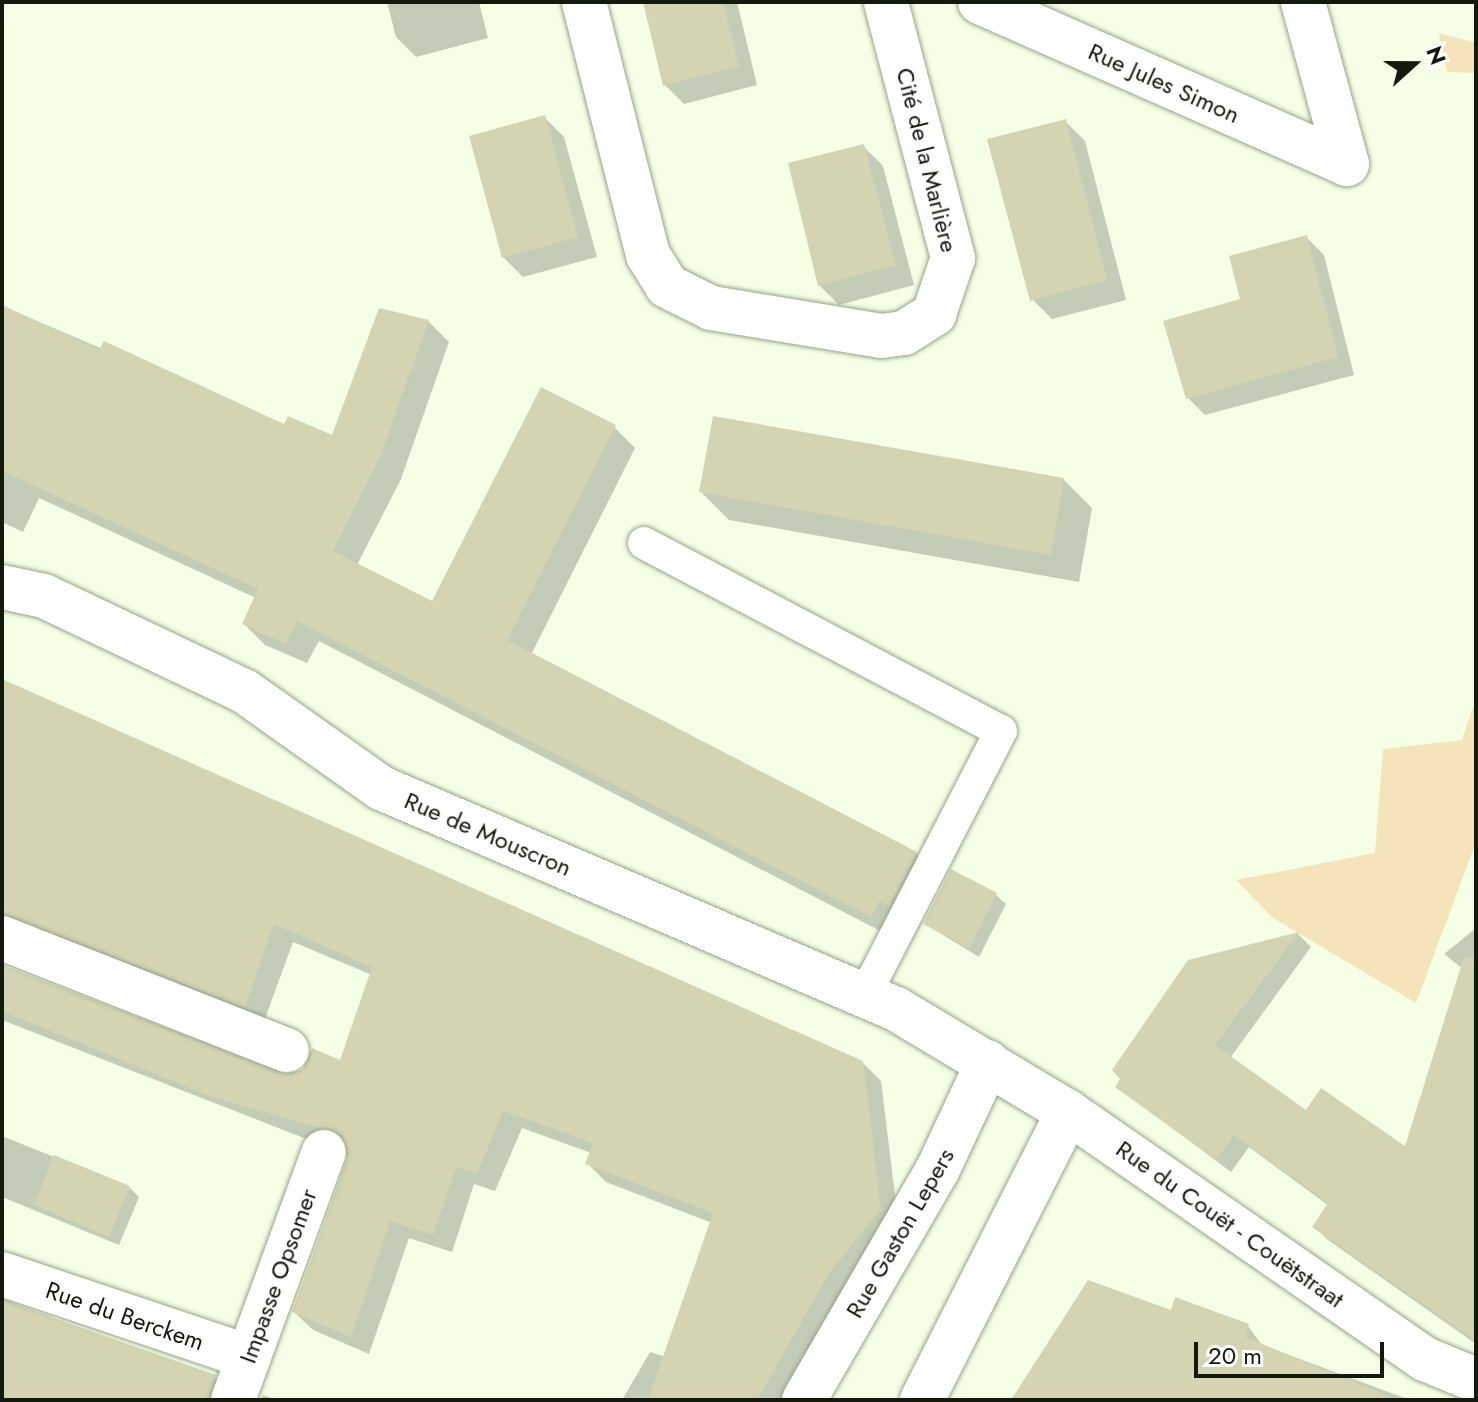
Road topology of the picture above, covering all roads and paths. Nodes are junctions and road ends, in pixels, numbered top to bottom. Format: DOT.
graph roads {
  1 [pos="584,2"];
  2 [pos="886,2"];
  3 [pos="980,2"];
  4 [pos="1303,2"];
  5 [pos="644,543"];
  6 [pos="2,587"];
  7 [pos="2,938"];
  8 [pos="865,995"];
  9 [pos="287,1050"];
  10 [pos="988,1062"];
  11 [pos="1068,1112"];
  12 [pos="324,1152"];
  13 [pos="2,1274"];
  14 [pos="248,1357"];
  15 [pos="1476,1380"];
  16 [pos="233,1400"];
  17 [pos="804,1400"];
  18 [pos="922,1400"];
  1 -- 2 [label="street, Cité de la Marlière"];
  3 -- 4 [label="street, Rue Jules Simon"];
  5 -- 8 [label="lane"];
  6 -- 8 [label="street, Rue de Mouscron"];
  7 -- 9 [label="street"];
  8 -- 10 [label="street, Rue de Mouscron"];
  10 -- 11 [label="street, Rue du Couët - Couëtstraat"];
  10 -- 17 [label="street, Rue Gaston Lepers"];
  11 -- 15 [label="street, Rue du Couët - Couëtstraat"];
  11 -- 18 [label="street"];
  12 -- 14 [label="street, Impasse Opsomer"];
  13 -- 14 [label="street, Rue du Berckem"];
  14 -- 16 [label="street, Impasse Opsomer"];
}
